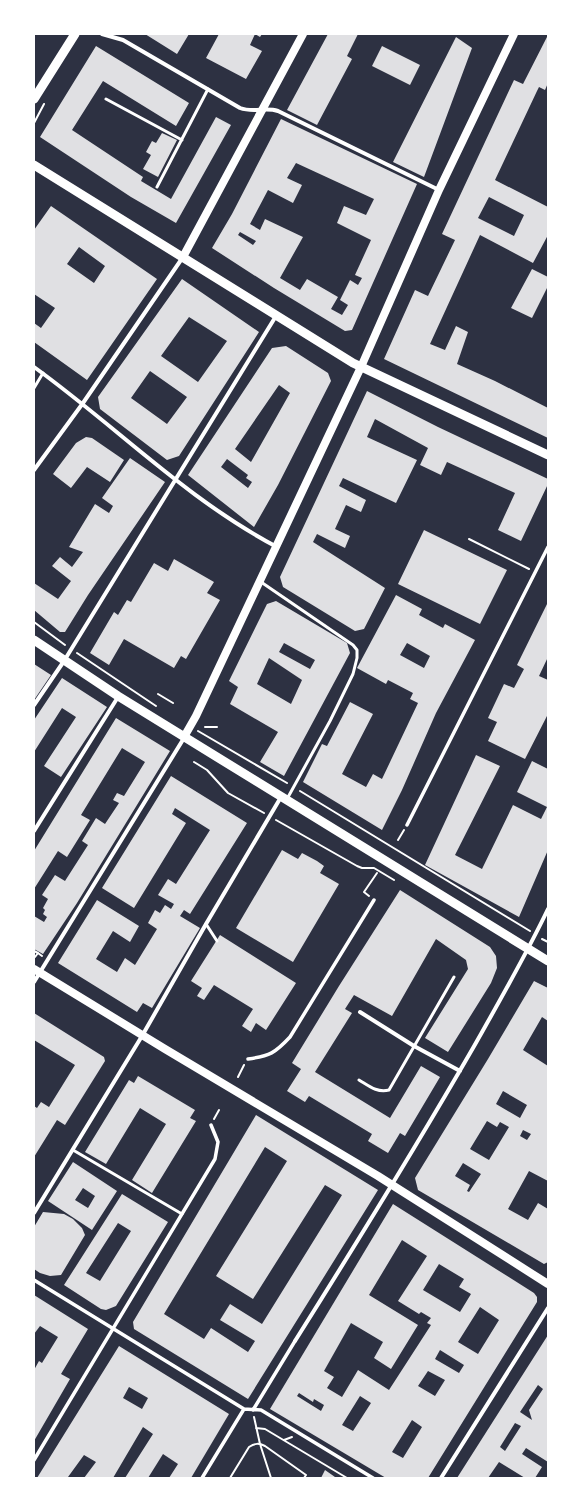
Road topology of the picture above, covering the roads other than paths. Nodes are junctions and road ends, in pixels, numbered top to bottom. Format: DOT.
graph roads {
  1 [pos="75,34"];
  2 [pos="102,34"];
  3 [pos="118,34"];
  4 [pos="303,34"];
  5 [pos="514,34"];
  6 [pos="124,40"];
  7 [pos="208,89"];
  8 [pos="35,94"];
  9 [pos="106,99"];
  10 [pos="262,109"];
  11 [pos="182,140"];
  12 [pos="34,165"];
  13 [pos="157,187"];
  14 [pos="439,190"];
  15 [pos="183,257"];
  16 [pos="276,316"];
  17 [pos="34,367"];
  18 [pos="361,367"];
  19 [pos="43,373"];
  20 [pos="34,388"];
  21 [pos="83,403"];
  22 [pos="548,455"];
  23 [pos="34,470"];
  24 [pos="175,480"];
  25 [pos="277,547"];
  26 [pos="548,547"];
  27 [pos="260,581"];
  28 [pos="34,640"];
  29 [pos="64,661"];
  30 [pos="118,696"];
  31 [pos="34,705"];
  32 [pos="184,737"];
  33 [pos="284,799"];
  34 [pos="407,825"];
  35 [pos="34,831"];
  36 [pos="374,900"];
  37 [pos="548,909"];
  38 [pos="206,924"];
  39 [pos="217,941"];
  40 [pos="529,949"];
  41 [pos="544,959"];
  42 [pos="37,971"];
  43 [pos="454,977"];
  44 [pos="34,982"];
  45 [pos="360,1012"];
  46 [pos="142,1036"];
  47 [pos="414,1046"];
  48 [pos="248,1059"];
  49 [pos="460,1071"];
  50 [pos="359,1080"];
  51 [pos="211,1125"];
  52 [pos="73,1150"];
  53 [pos="393,1184"];
  54 [pos="34,1213"];
  55 [pos="182,1214"];
  56 [pos="34,1280"];
  57 [pos="548,1284"];
  58 [pos="548,1308"];
  59 [pos="113,1329"];
  60 [pos="295,1341"];
  61 [pos="244,1409"];
  62 [pos="253,1410"];
  63 [pos="34,1460"];
  64 [pos="202,1478"];
  65 [pos="373,1478"];
  66 [pos="441,1478"];
  1 -- 8 [label="main road"];
  2 -- 6 [label="street"];
  3 -- 6 [label="street"];
  4 -- 10 [label="main road"];
  5 -- 14 [label="main road"];
  6 -- 7 [label="street"];
  7 -- 10 [label="street"];
  7 -- 11 [label="lane"];
  9 -- 11 [label="lane"];
  10 -- 14 [label="street"];
  10 -- 15 [label="main road"];
  11 -- 13 [label="lane"];
  12 -- 15 [label="main road"];
  14 -- 18 [label="main road"];
  15 -- 16 [label="main road"];
  15 -- 21 [label="street"];
  16 -- 18 [label="main road"];
  16 -- 24 [label="street"];
  17 -- 19 [label="street"];
  18 -- 22 [label="main road"];
  18 -- 25 [label="main road"];
  19 -- 20 [label="lane"];
  19 -- 21 [label="street"];
  21 -- 23 [label="street"];
  21 -- 24 [label="street"];
  24 -- 25 [label="street"];
  24 -- 29 [label="street"];
  25 -- 27 [label="main road"];
  26 -- 34 [label="street"];
  27 -- 32 [label="main road"];
  27 -- 33 [label="lane"];
  28 -- 29 [label="main road"];
  29 -- 30 [label="main road"];
  29 -- 31 [label="street"];
  30 -- 32 [label="main road"];
  30 -- 35 [label="street"];
  32 -- 33 [label="main road"];
  32 -- 42 [label="street"];
  33 -- 38 [label="street"];
  33 -- 40 [label="main road"];
  36 -- 48 [label="street"];
  37 -- 40 [label="street"];
  38 -- 39 [label="lane"];
  38 -- 46 [label="street"];
  40 -- 41 [label="main road"];
  40 -- 49 [label="street"];
  42 -- 44 [label="street"];
  42 -- 46 [label="main road"];
  43 -- 47 [label="lane"];
  45 -- 47 [label="street"];
  46 -- 52 [label="street"];
  46 -- 53 [label="main road"];
  47 -- 49 [label="street"];
  47 -- 50 [label="lane"];
  49 -- 53 [label="street"];
  51 -- 55 [label="street"];
  52 -- 54 [label="street"];
  52 -- 55 [label="lane"];
  53 -- 57 [label="main road"];
  53 -- 60 [label="street"];
  55 -- 59 [label="street"];
  56 -- 59 [label="street"];
  58 -- 66 [label="street"];
  59 -- 61 [label="street"];
  59 -- 63 [label="street"];
  60 -- 62 [label="street"];
  61 -- 62 [label="street"];
  61 -- 64 [label="street"];
  62 -- 65 [label="street"];
}
